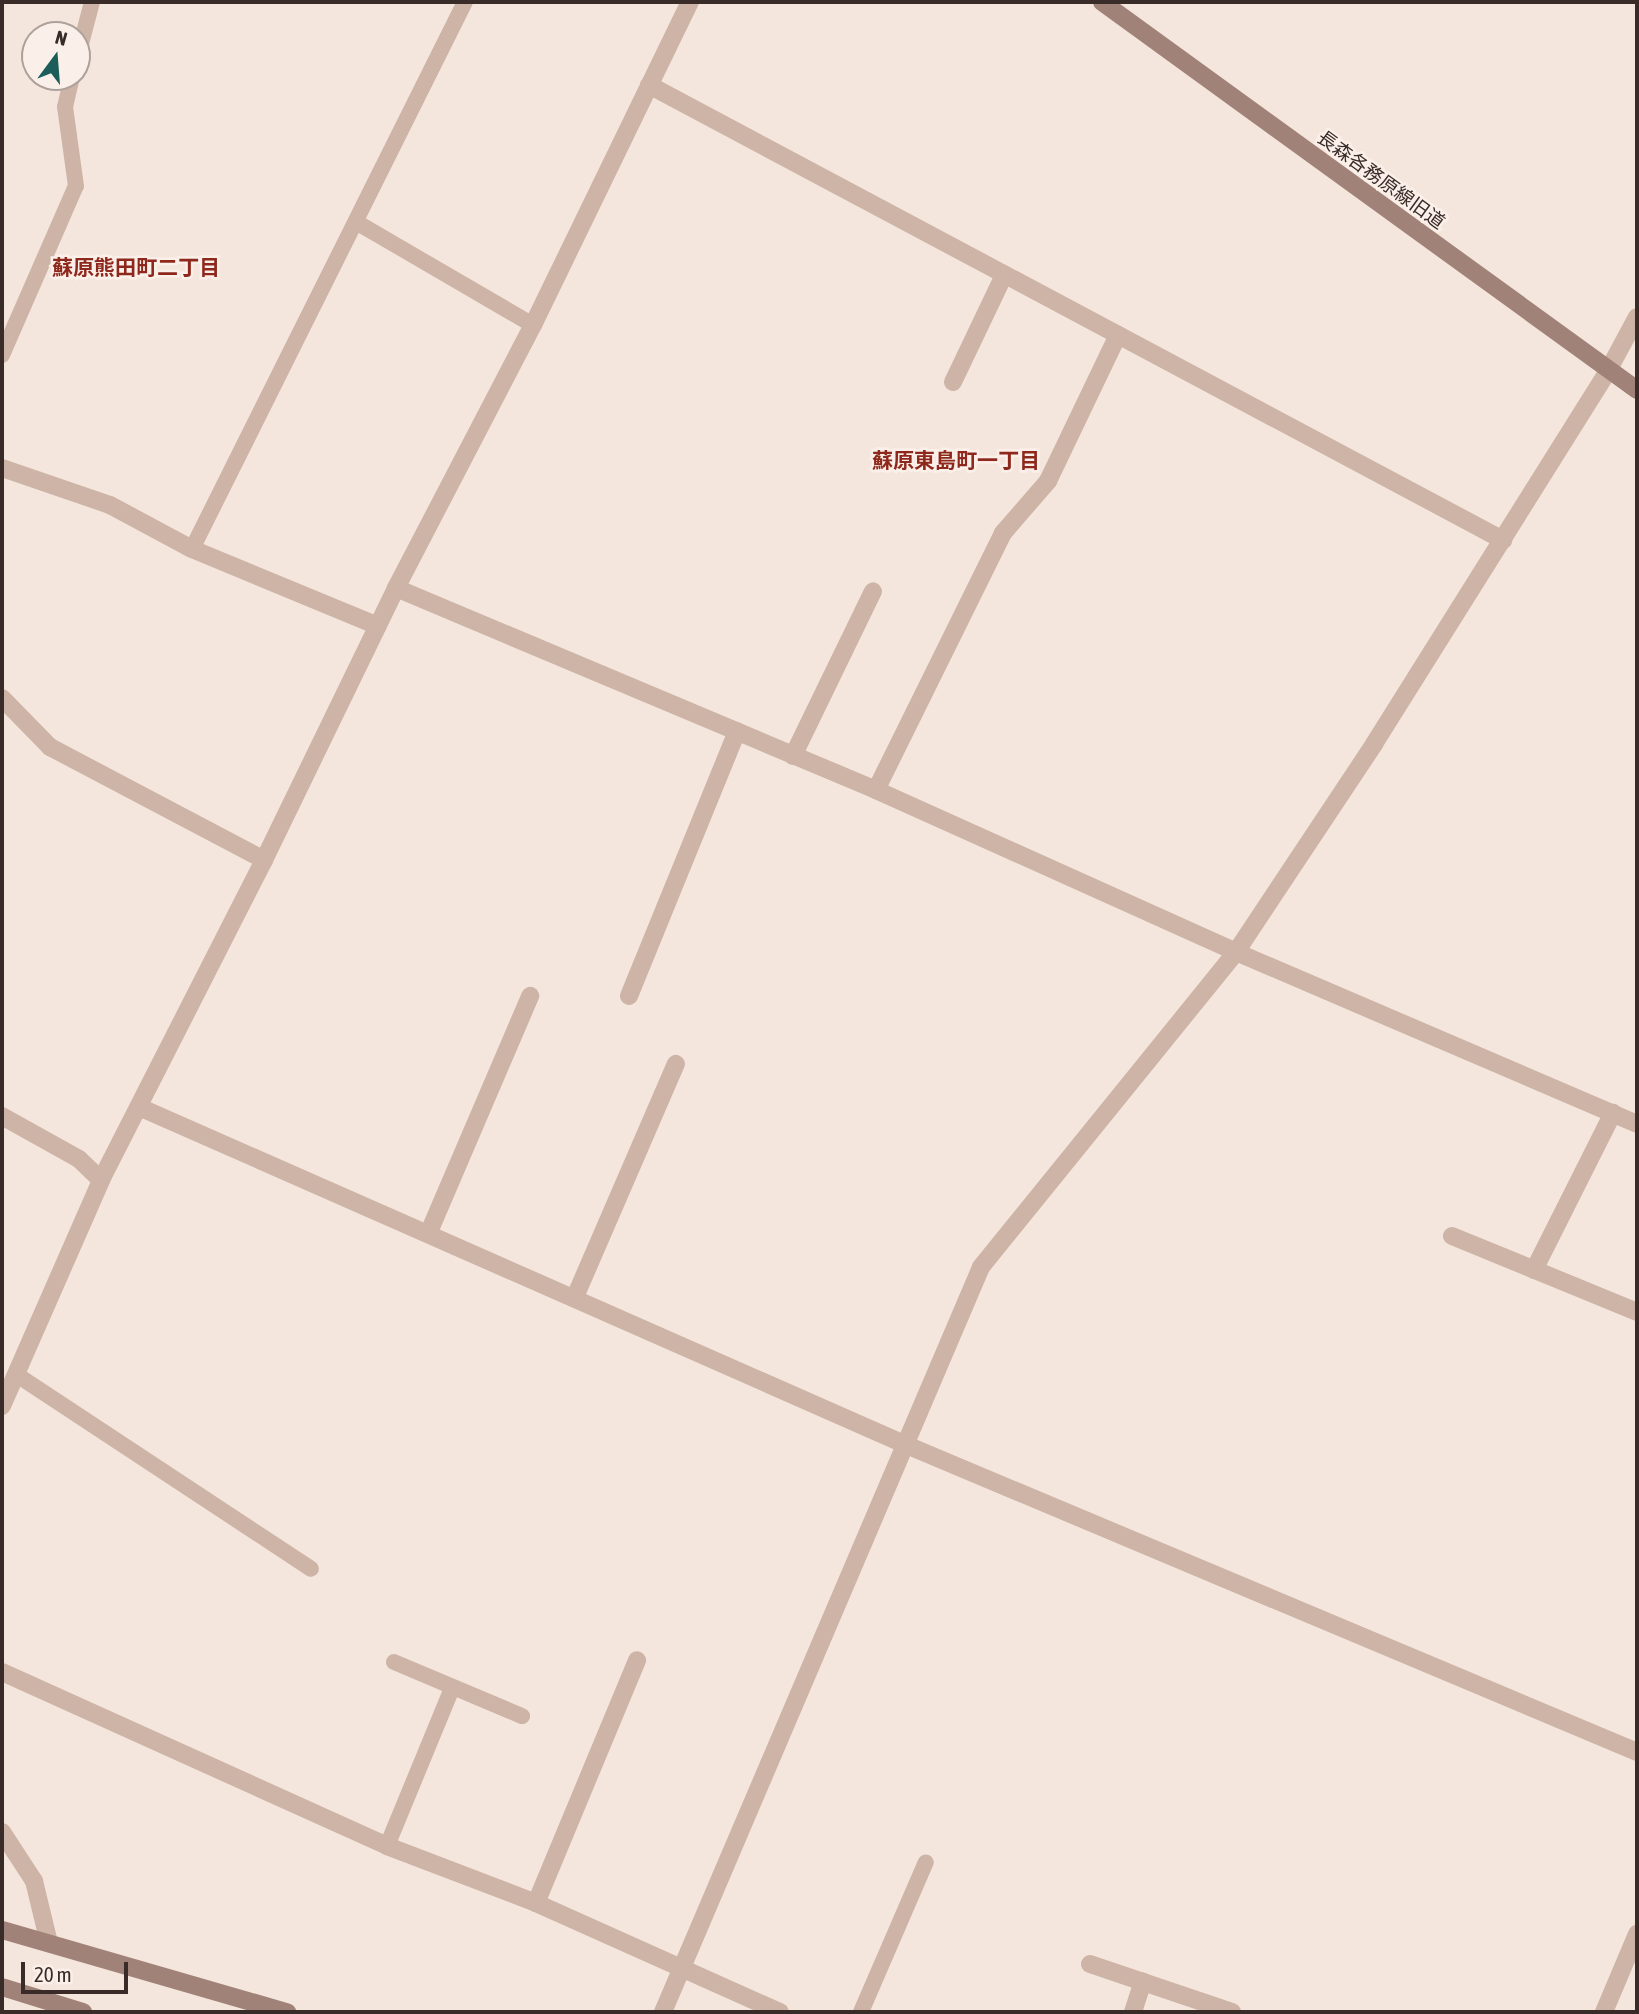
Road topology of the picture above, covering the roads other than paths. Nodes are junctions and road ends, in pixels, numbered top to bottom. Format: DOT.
graph roads {
  1 [pos="92,2"];
  2 [pos="465,2"];
  3 [pos="690,2"];
  4 [pos="1102,2"];
  5 [pos="87,21"];
  6 [pos="649,85"];
  7 [pos="69,91"];
  8 [pos="356,222"];
  9 [pos="1004,275"];
  10 [pos="1637,317"];
  11 [pos="533,325"];
  12 [pos="1118,335"];
  13 [pos="2,355"];
  14 [pos="1609,369"];
  15 [pos="953,382"];
  16 [pos="1637,390"];
  17 [pos="2,468"];
  18 [pos="1503,540"];
  19 [pos="192,549"];
  20 [pos="396,588"];
  21 [pos="873,591"];
  22 [pos="378,626"];
  23 [pos="2,698"];
  24 [pos="737,731"];
  25 [pos="793,756"];
  26 [pos="876,790"];
  27 [pos="264,860"];
  28 [pos="1236,952"];
  29 [pos="530,996"];
  30 [pos="629,996"];
  31 [pos="676,1064"];
  32 [pos="139,1107"];
  33 [pos="1613,1113"];
  34 [pos="2,1116"];
  35 [pos="1637,1124"];
  36 [pos="101,1180"];
  37 [pos="429,1232"];
  38 [pos="1452,1236"];
  39 [pos="1534,1270"];
  40 [pos="575,1297"];
  41 [pos="1637,1312"];
  42 [pos="17,1375"];
  43 [pos="2,1406"];
  44 [pos="904,1444"];
  45 [pos="311,1569"];
  46 [pos="637,1660"];
  47 [pos="394,1662"];
  48 [pos="2,1672"];
  49 [pos="452,1688"];
  50 [pos="522,1716"];
  51 [pos="1637,1752"];
  52 [pos="2,1832"];
  53 [pos="387,1846"];
  54 [pos="926,1862"];
  55 [pos="536,1903"];
  56 [pos="2,1930"];
  57 [pos="1637,1934"];
  58 [pos="49,1943"];
  59 [pos="1090,1964"];
  60 [pos="680,1970"];
  61 [pos="1143,1982"];
  62 [pos="2,1987"];
  63 [pos="83,2012"];
  64 [pos="287,2012"];
  65 [pos="663,2012"];
  66 [pos="779,2012"];
  67 [pos="861,2012"];
  68 [pos="1133,2012"];
  69 [pos="1232,2012"];
  70 [pos="1604,2012"];
  1 -- 5 [label="lane"];
  2 -- 8 [label="lane"];
  3 -- 6 [label="street"];
  4 -- 14 [label="street, 長森各務原線旧道"];
  6 -- 9 [label="street"];
  6 -- 11 [label="street"];
  7 -- 13 [label="lane"];
  8 -- 11 [label="lane"];
  8 -- 19 [label="lane"];
  9 -- 12 [label="street"];
  9 -- 15 [label="street"];
  10 -- 14 [label="street"];
  11 -- 20 [label="street"];
  12 -- 18 [label="street"];
  12 -- 26 [label="street"];
  14 -- 16 [label="street, 長森各務原線旧道"];
  14 -- 18 [label="street"];
  17 -- 19 [label="street"];
  18 -- 28 [label="street"];
  19 -- 22 [label="street"];
  20 -- 22 [label="street"];
  20 -- 24 [label="street"];
  21 -- 25 [label="street"];
  22 -- 27 [label="street"];
  23 -- 27 [label="street"];
  24 -- 25 [label="street"];
  24 -- 30 [label="street"];
  25 -- 26 [label="street"];
  26 -- 28 [label="street"];
  27 -- 32 [label="street"];
  28 -- 33 [label="street"];
  28 -- 44 [label="street"];
  29 -- 37 [label="street"];
  31 -- 40 [label="street"];
  32 -- 36 [label="street"];
  32 -- 37 [label="street"];
  33 -- 35 [label="street"];
  33 -- 39 [label="street"];
  34 -- 36 [label="street"];
  36 -- 42 [label="street"];
  37 -- 40 [label="street"];
  38 -- 39 [label="street"];
  39 -- 41 [label="street"];
  40 -- 44 [label="street"];
  42 -- 43 [label="street"];
  42 -- 45 [label="lane"];
  44 -- 51 [label="street"];
  44 -- 60 [label="street"];
  46 -- 55 [label="street"];
  47 -- 49 [label="lane"];
  48 -- 53 [label="street"];
  49 -- 50 [label="lane"];
  49 -- 53 [label="lane"];
  52 -- 58 [label="street"];
  53 -- 55 [label="street"];
  54 -- 67 [label="lane"];
  55 -- 60 [label="street"];
  56 -- 58 [label="street"];
  57 -- 70 [label="street"];
  58 -- 64 [label="street"];
  59 -- 61 [label="street"];
  60 -- 65 [label="street"];
  60 -- 66 [label="street"];
  61 -- 68 [label="street"];
  61 -- 69 [label="street"];
  62 -- 63 [label="street"];
}
